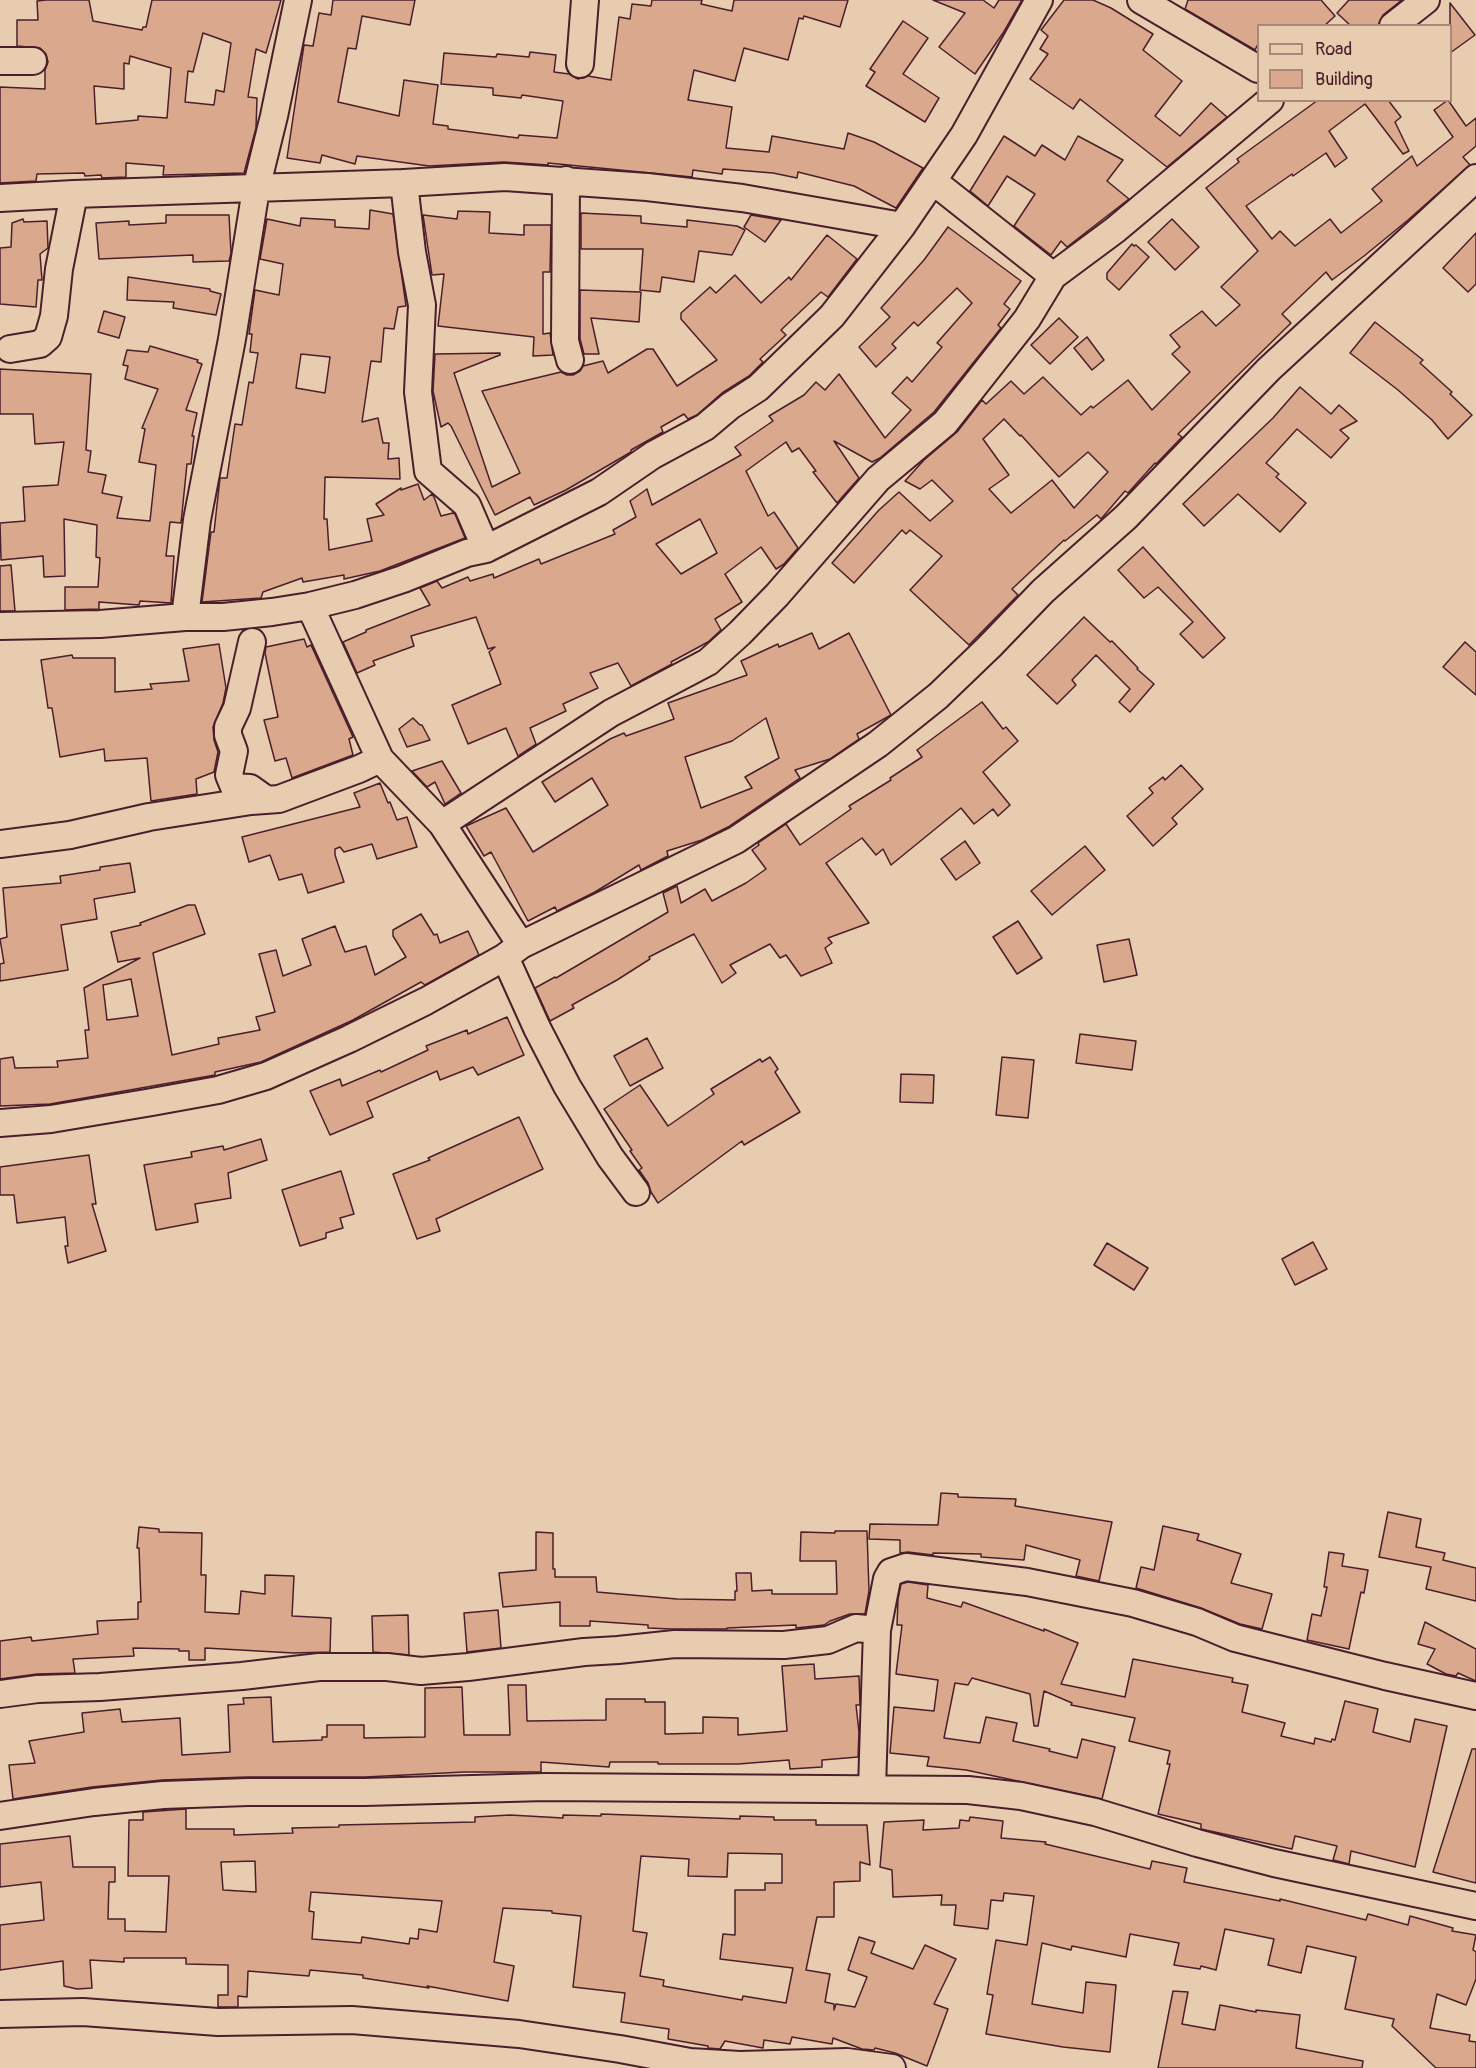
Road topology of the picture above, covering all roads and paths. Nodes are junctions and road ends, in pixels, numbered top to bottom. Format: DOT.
graph roads {
  1 [pos="298,0"];
  2 [pos="585,0"];
  3 [pos="1039,0"];
  4 [pos="1141,0"];
  5 [pos="1426,0"];
  6 [pos="1396,24"];
  7 [pos="0,61"];
  8 [pos="33,61"];
  9 [pos="580,64"];
  10 [pos="1257,68"];
  11 [pos="1268,102"];
  12 [pos="1476,178"];
  13 [pos="566,180"];
  14 [pos="933,181"];
  15 [pos="404,183"];
  16 [pos="256,189"];
  17 [pos="74,194"];
  18 [pos="0,198"];
  19 [pos="902,226"];
  20 [pos="1053,276"];
  21 [pos="10,349"];
  22 [pos="570,360"];
  23 [pos="486,549"];
  24 [pos="310,606"];
  25 [pos="185,617"];
  26 [pos="0,626"];
  27 [pos="252,642"];
  28 [pos="380,759"];
  29 [pos="267,800"];
  30 [pos="442,824"];
  31 [pos="0,844"];
  32 [pos="513,951"];
  33 [pos="0,1123"];
  34 [pos="636,1192"];
  35 [pos="878,1630"];
  36 [pos="0,1694"];
  37 [pos="1476,1696"];
  38 [pos="872,1788"];
  39 [pos="0,1816"];
  40 [pos="1476,1906"];
  41 [pos="0,2014"];
  42 [pos="845,2065"];
  43 [pos="892,2068"];
  1 -- 16 [label="street"];
  2 -- 9 [label="street"];
  3 -- 14 [label="street"];
  4 -- 10 [label="street"];
  5 -- 6 [label="street"];
  7 -- 8 [label="street"];
  11 -- 20 [label="street"];
  12 -- 32 [label="street"];
  13 -- 15 [label="street"];
  13 -- 19 [label="street"];
  13 -- 22 [label="street"];
  14 -- 19 [label="street"];
  14 -- 20 [label="street"];
  15 -- 16 [label="street"];
  15 -- 23 [label="street"];
  16 -- 17 [label="street"];
  16 -- 25 [label="street"];
  17 -- 18 [label="street"];
  17 -- 21 [label="street"];
  19 -- 23 [label="street"];
  20 -- 30 [label="street"];
  23 -- 24 [label="street"];
  24 -- 25 [label="street"];
  24 -- 28 [label="street"];
  25 -- 26 [label="street"];
  27 -- 29 [label="street"];
  28 -- 29 [label="street"];
  28 -- 30 [label="street"];
  29 -- 31 [label="street"];
  30 -- 32 [label="street"];
  32 -- 33 [label="street"];
  32 -- 34 [label="street"];
  35 -- 36 [label="street"];
  35 -- 37 [label="street"];
  35 -- 38 [label="street"];
  38 -- 39 [label="street"];
  38 -- 40 [label="street"];
  41 -- 42 [label="street"];
  42 -- 43 [label="street"];
}
